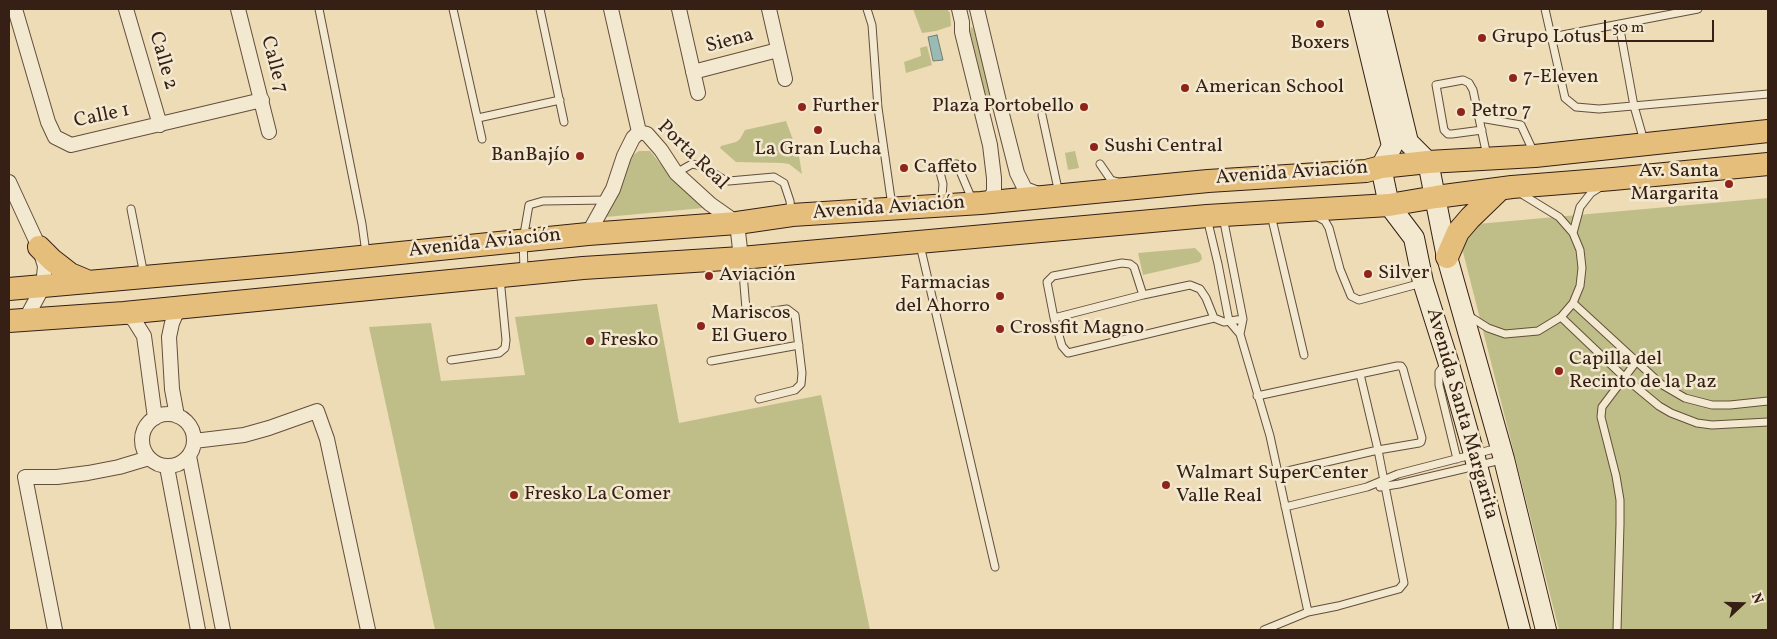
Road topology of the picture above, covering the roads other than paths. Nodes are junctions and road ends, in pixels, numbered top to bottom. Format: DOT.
graph roads {
  1 [pos="15,9"];
  2 [pos="126,9"];
  3 [pos="238,9"];
  4 [pos="319,9"];
  5 [pos="453,9"];
  6 [pos="540,9"];
  7 [pos="611,9"];
  8 [pos="679,9"];
  9 [pos="769,9"];
  10 [pos="867,9"];
  11 [pos="959,9"];
  12 [pos="977,9"];
  13 [pos="1358,9"];
  14 [pos="1376,9"];
  15 [pos="1545,9"];
  16 [pos="1698,9"];
  17 [pos="1619,24"];
  18 [pos="1552,37"];
  19 [pos="778,50"];
  20 [pos="693,72"];
  21 [pos="785,79"];
  22 [pos="698,93"];
  23 [pos="1768,94"];
  24 [pos="262,100"];
  25 [pos="560,100"];
  26 [pos="1634,106"];
  27 [pos="1042,115"];
  28 [pos="478,118"];
  29 [pos="1480,118"];
  30 [pos="564,122"];
  31 [pos="160,125"];
  32 [pos="1482,130"];
  33 [pos="1768,131"];
  34 [pos="269,132"];
  35 [pos="639,132"];
  36 [pos="482,140"];
  37 [pos="1009,140"];
  38 [pos="1645,144"];
  39 [pos="990,145"];
  40 [pos="1535,156"];
  41 [pos="1488,159"];
  42 [pos="1428,162"];
  43 [pos="1100,164"];
  44 [pos="1768,164"];
  45 [pos="1381,167"];
  46 [pos="676,173"];
  47 [pos="1613,179"];
  48 [pos="1138,187"];
  49 [pos="1506,189"];
  50 [pos="11,194"];
  51 [pos="1072,194"];
  52 [pos="1046,197"];
  53 [pos="1436,197"];
  54 [pos="607,200"];
  55 [pos="984,203"];
  56 [pos="1389,205"];
  57 [pos="931,206"];
  58 [pos="131,209"];
  59 [pos="893,209"];
  60 [pos="1305,209"];
  61 [pos="1271,213"];
  62 [pos="792,215"];
  63 [pos="1215,216"];
  64 [pos="738,223"];
  65 [pos="1573,233"];
  66 [pos="588,234"];
  67 [pos="523,240"];
  68 [pos="920,242"];
  69 [pos="39,247"];
  70 [pos="366,256"];
  71 [pos="1447,257"];
  72 [pos="741,258"];
  73 [pos="291,264"];
  74 [pos="524,273"];
  75 [pos="499,276"];
  76 [pos="145,277"];
  77 [pos="1424,282"];
  78 [pos="90,283"];
  79 [pos="43,287"];
  80 [pos="9,289"];
  81 [pos="1143,295"];
  82 [pos="293,296"];
  83 [pos="1573,302"];
  84 [pos="179,307"];
  85 [pos="124,312"];
  86 [pos="1464,313"];
  87 [pos="1561,317"];
  88 [pos="1054,318"];
  89 [pos="1214,318"];
  90 [pos="1244,318"];
  91 [pos="17,321"];
  92 [pos="1229,321"];
  93 [pos="1240,334"];
  94 [pos="799,345"];
  95 [pos="1304,355"];
  96 [pos="451,360"];
  97 [pos="711,361"];
  98 [pos="1636,362"];
  99 [pos="1360,374"];
  100 [pos="1624,377"];
  101 [pos="1257,396"];
  102 [pos="759,399"];
  103 [pos="1768,401"];
  104 [pos="177,416"];
  105 [pos="155,418"];
  106 [pos="1768,422"];
  107 [pos="194,441"];
  108 [pos="1378,450"];
  109 [pos="1502,453"];
  110 [pos="189,456"];
  111 [pos="149,458"];
  112 [pos="1470,460"];
  113 [pos="167,466"];
  114 [pos="1279,473"];
  115 [pos="1383,483"];
  116 [pos="1285,507"];
  117 [pos="995,567"];
  118 [pos="1308,612"];
  119 [pos="55,630"];
  120 [pos="198,630"];
  121 [pos="223,630"];
  122 [pos="368,630"];
  123 [pos="1264,630"];
  124 [pos="1520,630"];
  125 [pos="1546,630"];
  126 [pos="1617,630"];
  1 -- 31 [label="street, Calle 1"];
  2 -- 31 [label="street, Calle 2"];
  3 -- 24 [label="street, Calle 7"];
  4 -- 70 [label="lane"];
  5 -- 28 [label="lane"];
  6 -- 25 [label="lane"];
  7 -- 35 [label="street, Porta Real"];
  8 -- 20 [label="street"];
  9 -- 19 [label="street"];
  10 -- 59 [label="lane"];
  11 -- 39 [label="street"];
  12 -- 37 [label="street"];
  13 -- 45 [label="main road"];
  14 -- 42 [label="main road"];
  15 -- 18 [label="lane"];
  16 -- 17 [label="lane"];
  17 -- 18 [label="lane"];
  17 -- 26 [label="lane"];
  18 -- 26 [label="lane"];
  19 -- 20 [label="street, Siena"];
  19 -- 21 [label="street"];
  20 -- 22 [label="street"];
  23 -- 26 [label="lane"];
  24 -- 31 [label="street, Calle 1"];
  24 -- 34 [label="street, Calle 7"];
  25 -- 28 [label="lane"];
  25 -- 30 [label="lane"];
  26 -- 38 [label="lane"];
  27 -- 51 [label="lane"];
  28 -- 36 [label="lane"];
  29 -- 32 [label="lane"];
  29 -- 32 [label="lane"];
  29 -- 40 [label="lane"];
  32 -- 41 [label="lane"];
  33 -- 38 [label="main road, Avenida Aviación"];
  35 -- 46 [label="street, Porta Real"];
  35 -- 54 [label="street, Porta Real"];
  37 -- 39 [label="street"];
  37 -- 52 [label="street"];
  38 -- 40 [label="main road, Avenida Aviación"];
  39 -- 55 [label="street"];
  40 -- 41 [label="main road, Avenida Aviación"];
  41 -- 42 [label="main road, Avenida Aviación"];
  42 -- 45 [label="main road, Avenida Aviación"];
  42 -- 53 [label="main road, Avenida Santa Margarita"];
  43 -- 48 [label="lane"];
  44 -- 47 [label="main road, Avenida Aviación"];
  45 -- 48 [label="main road, Avenida Aviación"];
  45 -- 56 [label="main road"];
  46 -- 62 [label="lane"];
  46 -- 64 [label="street, Porta Real"];
  47 -- 49 [label="main road, Avenida Aviación"];
  47 -- 65 [label="lane"];
  48 -- 51 [label="main road, Avenida Aviación"];
  49 -- 53 [label="main road, Avenida Aviación"];
  49 -- 65 [label="lane"];
  49 -- 71 [label="main road"];
  50 -- 69 [label="street"];
  51 -- 52 [label="main road, Avenida Aviación"];
  52 -- 55 [label="main road, Avenida Aviación"];
  53 -- 56 [label="main road, Avenida Aviación"];
  53 -- 71 [label="main road, Avenida Santa Margarita"];
  54 -- 66 [label="street, Porta Real"];
  54 -- 67 [label="lane"];
  55 -- 57 [label="main road, Avenida Aviación"];
  55 -- 57 [label="lane"];
  56 -- 60 [label="main road, Avenida Aviación"];
  56 -- 77 [label="main road, Avenida Santa Margarita"];
  57 -- 59 [label="main road, Avenida Aviación"];
  58 -- 76 [label="lane"];
  59 -- 62 [label="main road, Avenida Aviación"];
  60 -- 61 [label="main road, Avenida Aviación"];
  60 -- 77 [label="lane"];
  61 -- 63 [label="main road, Avenida Aviación"];
  61 -- 95 [label="lane"];
  62 -- 64 [label="main road, Avenida Aviación"];
  63 -- 68 [label="main road, Avenida Aviación"];
  63 -- 90 [label="lane"];
  63 -- 92 [label="lane"];
  64 -- 66 [label="main road, Avenida Aviación"];
  64 -- 72 [label="street"];
  65 -- 83 [label="lane"];
  66 -- 67 [label="main road, Avenida Aviación"];
  67 -- 70 [label="main road, Avenida Aviación"];
  67 -- 74 [label="lane"];
  68 -- 72 [label="main road, Avenida Aviación"];
  68 -- 117 [label="lane"];
  69 -- 78 [label="main road"];
  69 -- 79 [label="street"];
  70 -- 73 [label="main road, Avenida Aviación"];
  71 -- 86 [label="main road, Avenida Santa Margarita"];
  72 -- 74 [label="main road, Avenida Aviación"];
  72 -- 94 [label="lane"];
  73 -- 76 [label="main road, Avenida Aviación"];
  73 -- 82 [label="main road"];
  74 -- 75 [label="main road, Avenida Aviación"];
  75 -- 82 [label="main road, Avenida Aviación"];
  75 -- 96 [label="lane"];
  76 -- 78 [label="main road, Avenida Aviación"];
  77 -- 112 [label="main road, Avenida Santa Margarita"];
  78 -- 79 [label="main road, Avenida Aviación"];
  79 -- 80 [label="main road, Avenida Aviación"];
  79 -- 91 [label="street"];
  81 -- 88 [label="lane"];
  81 -- 88 [label="lane"];
  81 -- 89 [label="lane"];
  82 -- 84 [label="main road, Avenida Aviación"];
  83 -- 87 [label="lane"];
  83 -- 98 [label="lane"];
  84 -- 85 [label="main road, Avenida Aviación"];
  84 -- 104 [label="street"];
  85 -- 91 [label="main road, Avenida Aviación"];
  85 -- 105 [label="street"];
  86 -- 87 [label="lane"];
  86 -- 109 [label="main road, Avenida Santa Margarita"];
  87 -- 100 [label="lane"];
  88 -- 89 [label="lane"];
  89 -- 92 [label="lane"];
  90 -- 92 [label="lane"];
  90 -- 93 [label="lane"];
  92 -- 93 [label="lane"];
  93 -- 101 [label="lane"];
  94 -- 97 [label="lane"];
  94 -- 102 [label="lane"];
  98 -- 100 [label="lane"];
  98 -- 103 [label="lane"];
  99 -- 101 [label="lane"];
  99 -- 108 [label="lane"];
  99 -- 108 [label="lane"];
  100 -- 106 [label="lane"];
  100 -- 126 [label="lane"];
  101 -- 114 [label="lane"];
  104 -- 105 [label="street"];
  104 -- 107 [label="street"];
  105 -- 111 [label="street"];
  107 -- 110 [label="street"];
  107 -- 122 [label="street"];
  108 -- 114 [label="lane"];
  108 -- 115 [label="lane"];
  109 -- 112 [label="lane"];
  109 -- 112 [label="lane"];
  109 -- 125 [label="main road, Avenida Santa Margarita"];
  110 -- 113 [label="street"];
  110 -- 121 [label="street"];
  111 -- 113 [label="street"];
  111 -- 119 [label="street"];
  112 -- 115 [label="lane"];
  112 -- 115 [label="lane"];
  112 -- 124 [label="main road, Avenida Santa Margarita"];
  113 -- 120 [label="street"];
  114 -- 116 [label="lane"];
  115 -- 116 [label="lane"];
  115 -- 118 [label="lane"];
  116 -- 118 [label="lane"];
  118 -- 123 [label="lane"];
}
